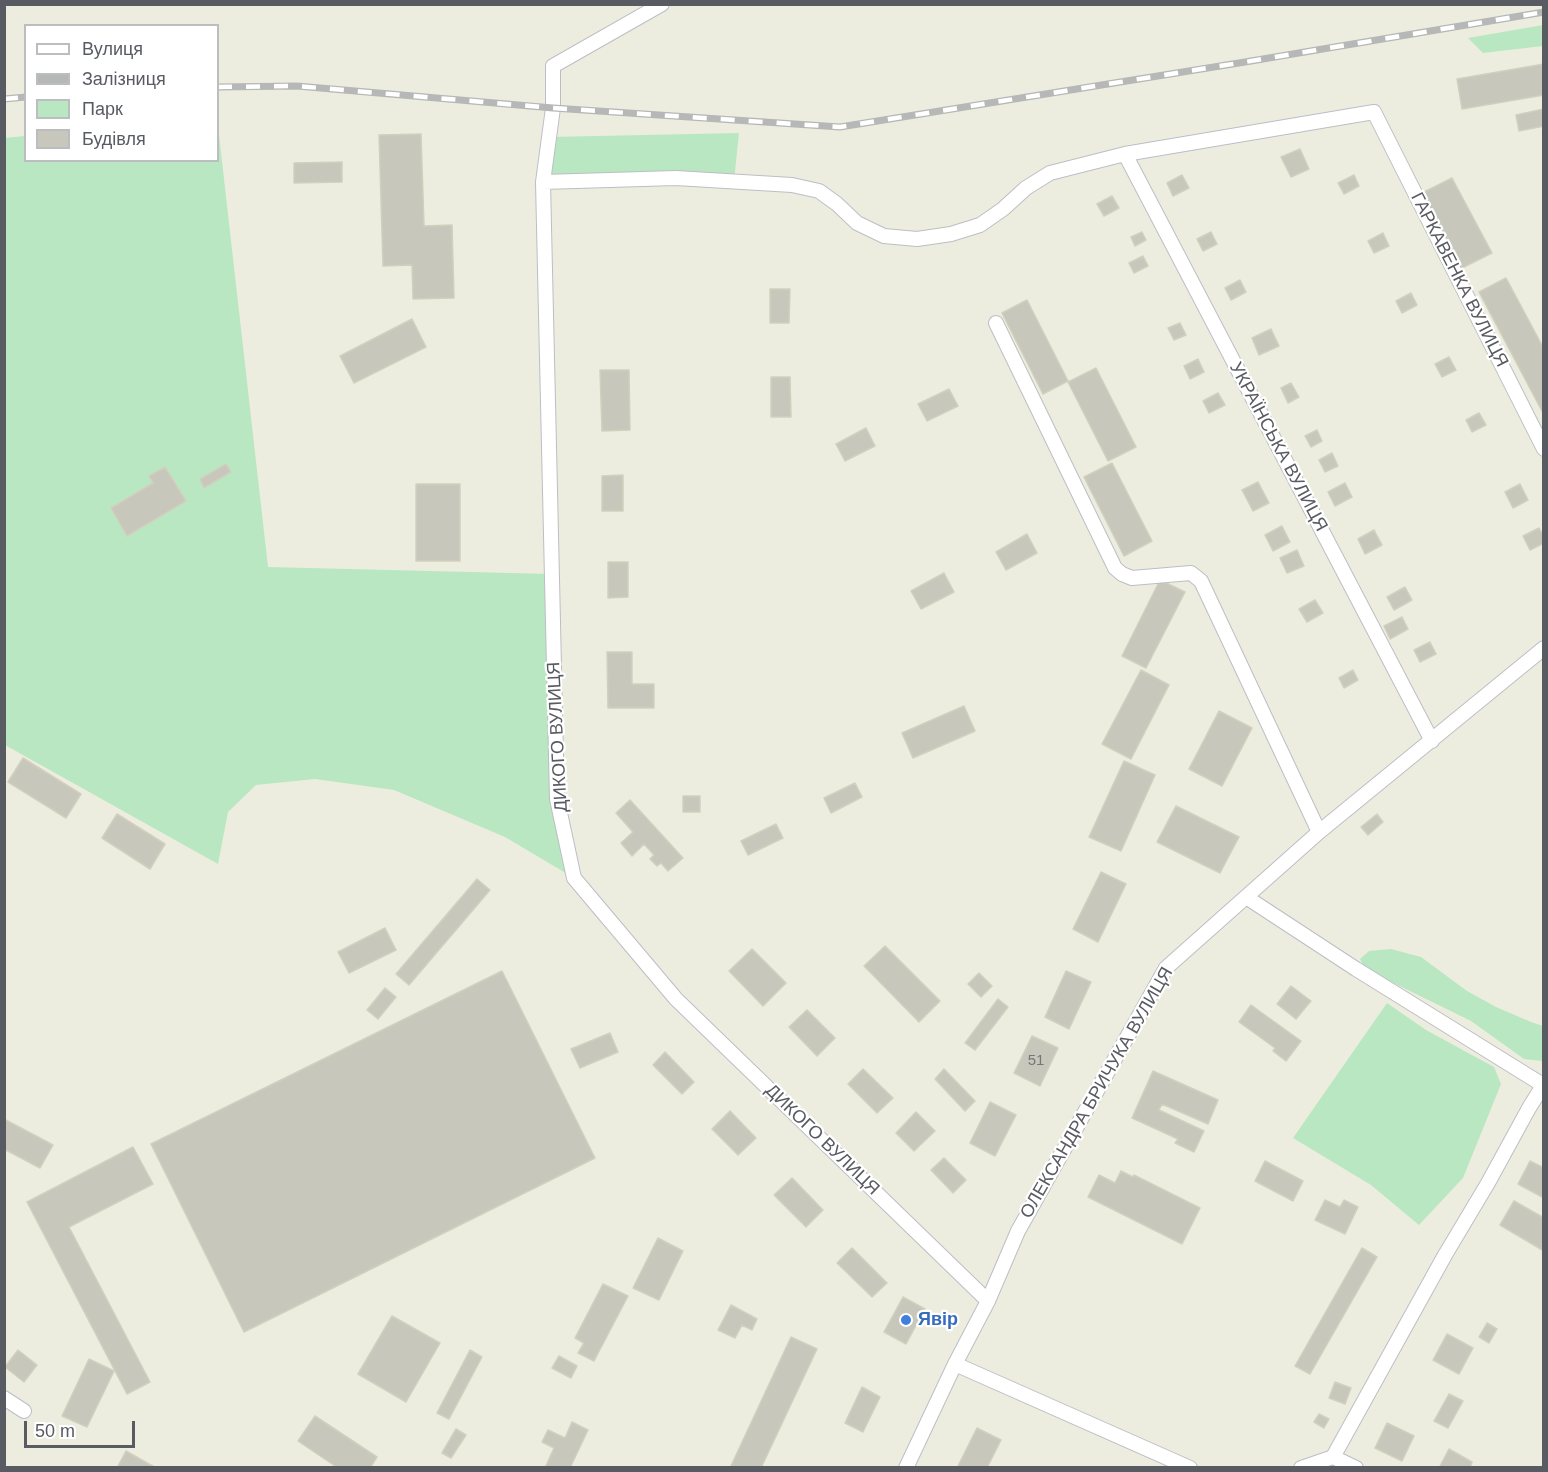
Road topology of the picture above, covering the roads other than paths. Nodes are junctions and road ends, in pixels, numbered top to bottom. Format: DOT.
graph roads {
  1 [pos="662,4"];
  2 [pos="1125,154"];
  3 [pos="543,182"];
  4 [pos="996,323"];
  5 [pos="1544,449"];
  6 [pos="1544,648"];
  7 [pos="1432,741"];
  8 [pos="1319,832"];
  9 [pos="1246,897"];
  10 [pos="1543,1085"];
  11 [pos="988,1301"];
  12 [pos="955,1364"];
  13 [pos="4,1398"];
  14 [pos="24,1412"];
  15 [pos="1333,1457"];
  16 [pos="906,1467"];
  17 [pos="1190,1467"];
  18 [pos="1301,1467"];
  19 [pos="1356,1467"];
  1 -- 3 [label="street, ДИКОГО ВУЛИЦЯ"];
  2 -- 3 [label="street"];
  2 -- 5 [label="street, ГАРКАВЕНКА ВУЛИЦЯ"];
  2 -- 7 [label="street, УКРАЇНСЬКА ВУЛИЦЯ"];
  3 -- 11 [label="street, ДИКОГО ВУЛИЦЯ"];
  4 -- 8 [label="street"];
  6 -- 7 [label="street, ОЛЕКСАНДРА БРИЧУКА ВУЛИЦЯ"];
  7 -- 8 [label="street, ОЛЕКСАНДРА БРИЧУКА ВУЛИЦЯ"];
  8 -- 9 [label="street, ОЛЕКСАНДРА БРИЧУКА ВУЛИЦЯ"];
  9 -- 10 [label="street"];
  9 -- 11 [label="street, ОЛЕКСАНДРА БРИЧУКА ВУЛИЦЯ"];
  10 -- 15 [label="street"];
  11 -- 12 [label="street, ОЛЕКСАНДРА БРИЧУКА ВУЛИЦЯ"];
  12 -- 16 [label="street, ОЛЕКСАНДРА БРИЧУКА ВУЛИЦЯ"];
  12 -- 17 [label="street"];
  13 -- 14 [label="street"];
  15 -- 18 [label="street"];
  15 -- 19 [label="street"];
}
